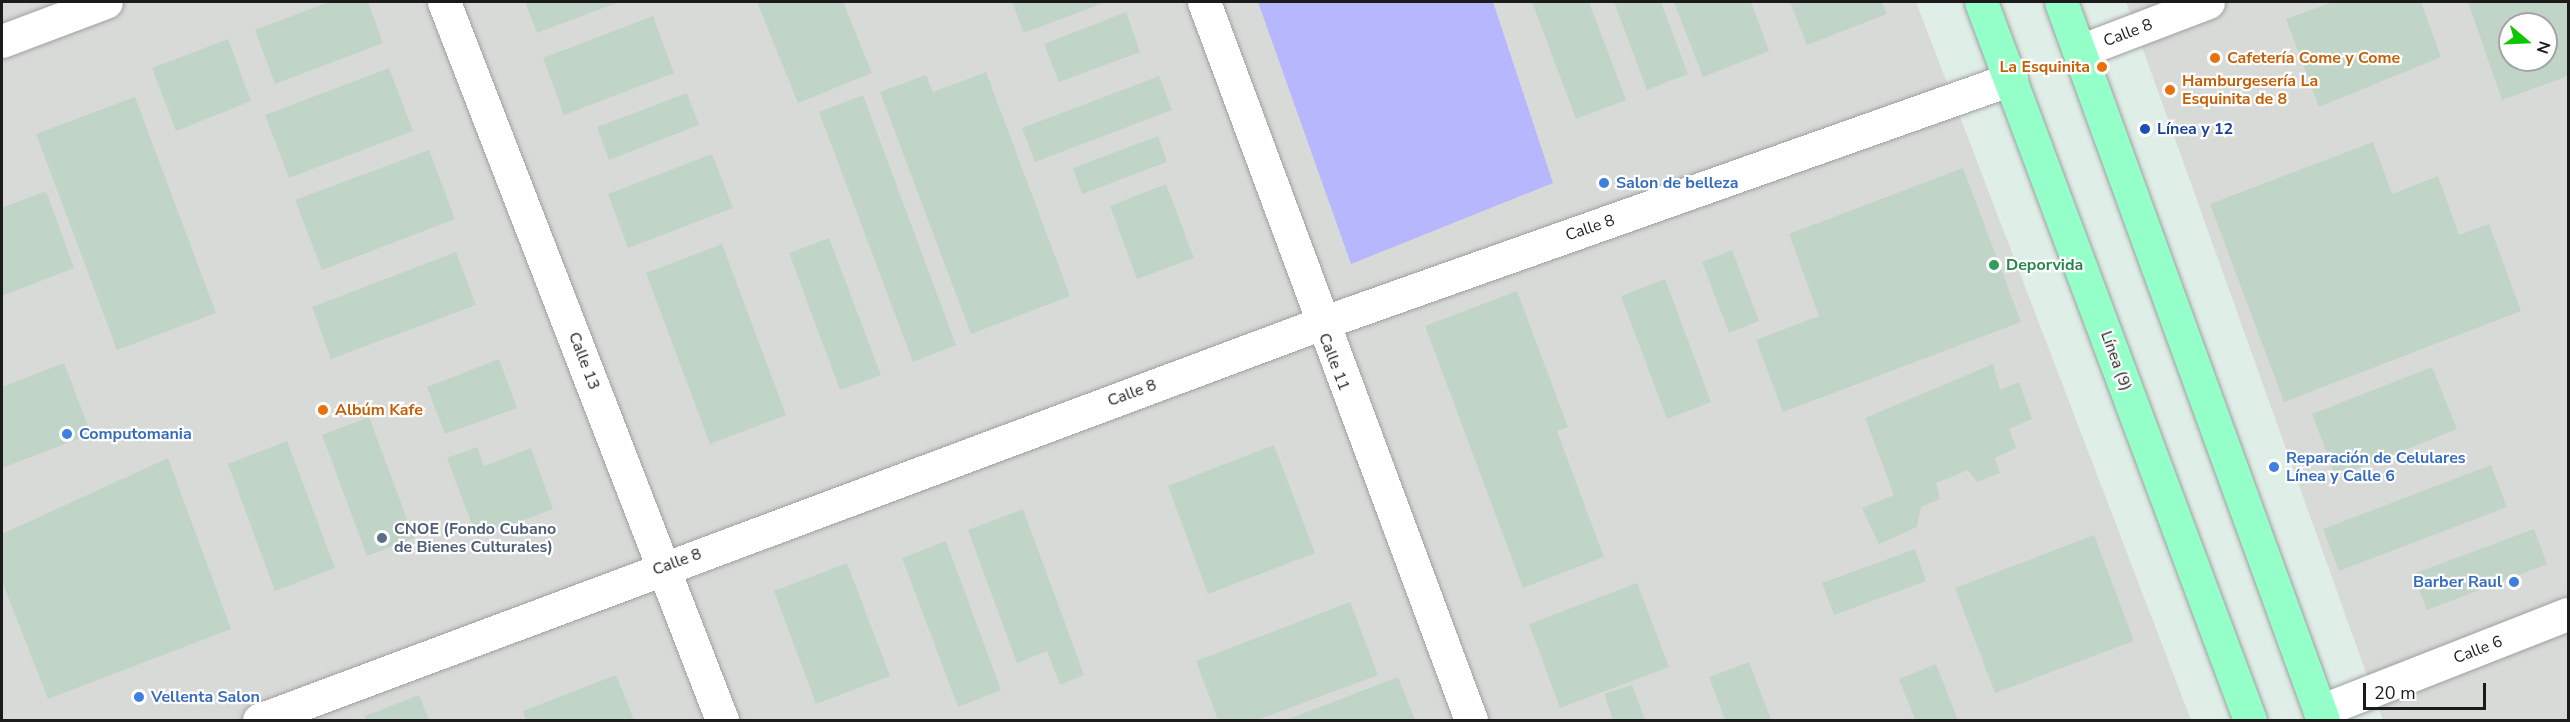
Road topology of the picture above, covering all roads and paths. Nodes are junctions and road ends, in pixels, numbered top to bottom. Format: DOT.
graph roads {
  1 [pos="106,2"];
  2 [pos="444,2"];
  3 [pos="1204,2"];
  4 [pos="1981,2"];
  5 [pos="2061,2"];
  6 [pos="2208,2"];
  7 [pos="2,41"];
  8 [pos="2080,51"];
  9 [pos="2011,80"];
  10 [pos="1319,324"];
  11 [pos="664,566"];
  12 [pos="2568,614"];
  13 [pos="2322,716"];
  14 [pos="259,720"];
  15 [pos="722,720"];
  16 [pos="1471,720"];
  17 [pos="2250,720"];
  1 -- 7 [label="street"];
  2 -- 11 [label="street, Calle 13"];
  3 -- 10 [label="street, Calle 11"];
  4 -- 9 [label="main road, Línea (9)"];
  5 -- 8 [label="main road"];
  6 -- 8 [label="street, Calle 8"];
  8 -- 13 [label="main road"];
  9 -- 10 [label="street, Calle 8"];
  9 -- 17 [label="main road, Línea (9)"];
  10 -- 11 [label="street, Calle 8"];
  10 -- 16 [label="street, Calle 11"];
  11 -- 14 [label="street, Calle 8"];
  11 -- 15 [label="street, Calle 13"];
  12 -- 13 [label="street, Calle 6"];
}
